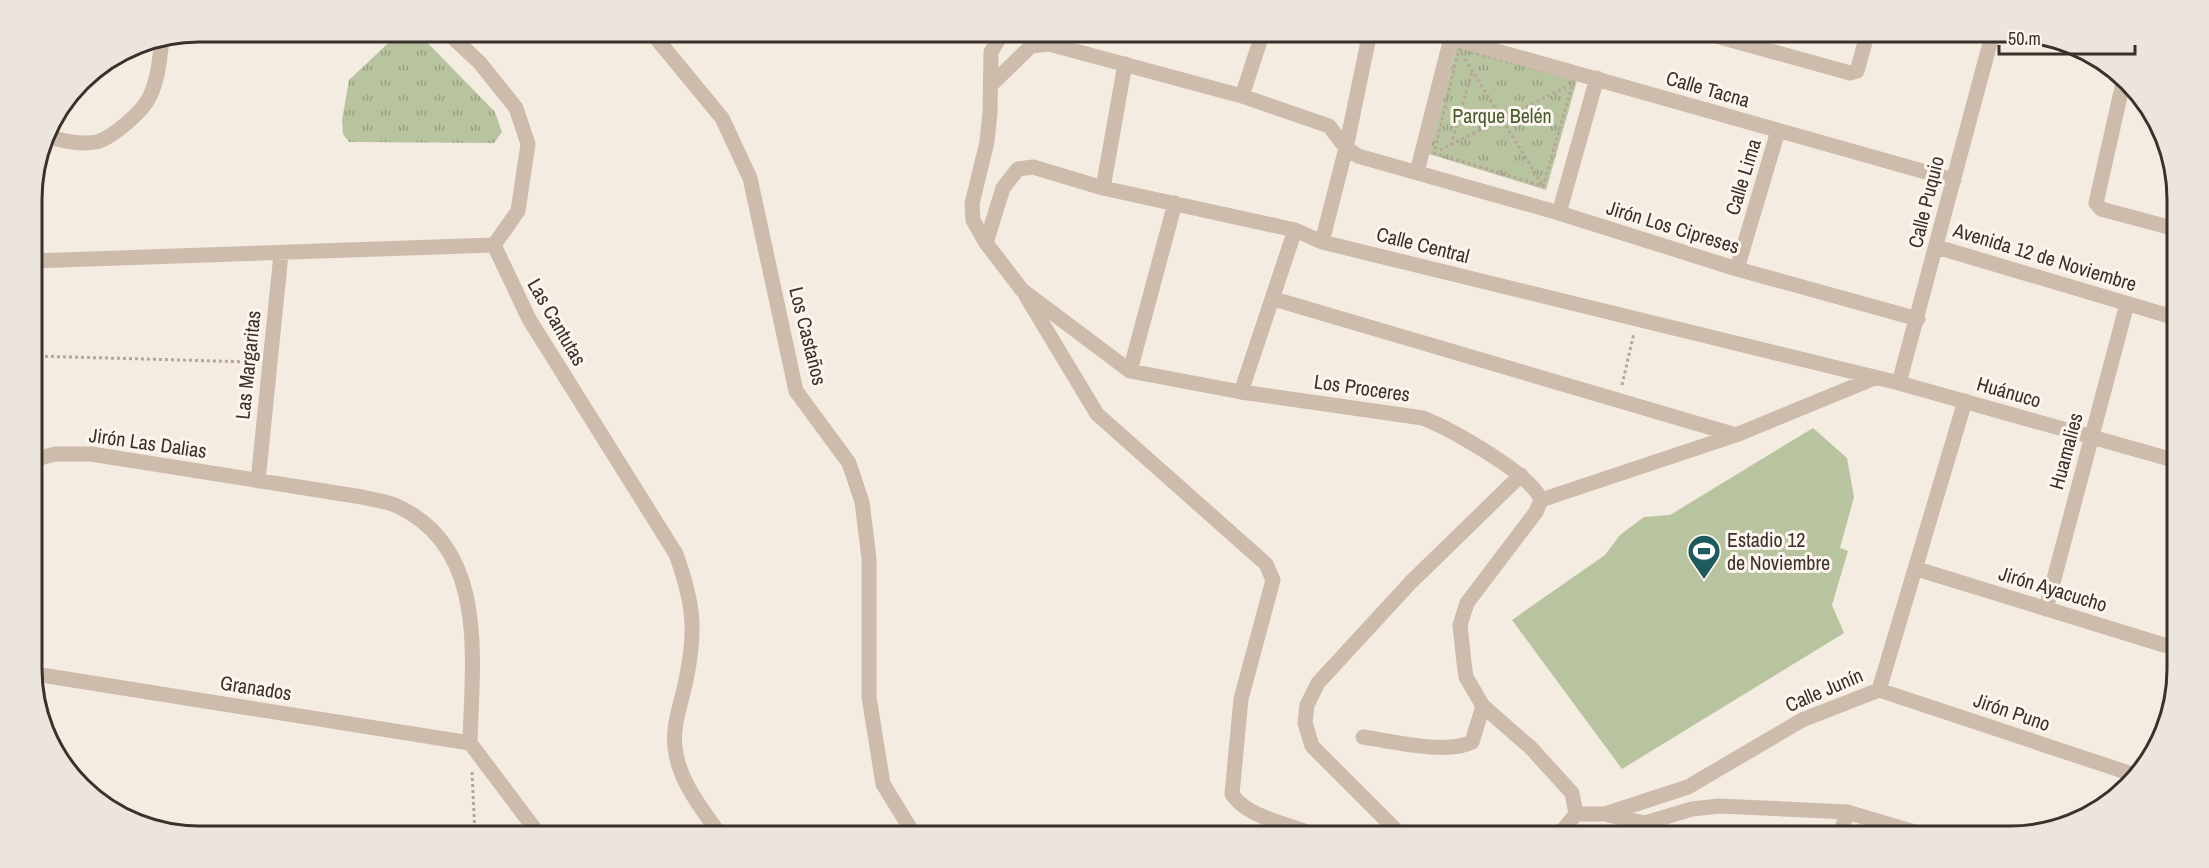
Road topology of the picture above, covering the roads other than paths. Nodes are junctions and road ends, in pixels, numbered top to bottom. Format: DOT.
graph roads {
  1 [pos="458,42"];
  2 [pos="659,42"];
  3 [pos="996,42"];
  4 [pos="1260,42"];
  5 [pos="1368,42"];
  6 [pos="1737,42"];
  7 [pos="1866,42"];
  8 [pos="1990,42"];
  9 [pos="161,47"];
  10 [pos="1125,64"];
  11 [pos="1593,76"];
  12 [pos="992,84"];
  13 [pos="2122,89"];
  14 [pos="1242,96"];
  15 [pos="1778,131"];
  16 [pos="54,139"];
  17 [pos="1346,148"];
  18 [pos="1424,162"];
  19 [pos="1954,180"];
  20 [pos="1103,188"];
  21 [pos="1176,203"];
  22 [pos="1559,213"];
  23 [pos="2167,227"];
  24 [pos="1295,230"];
  25 [pos="1322,242"];
  26 [pos="986,243"];
  27 [pos="494,245"];
  28 [pos="1937,247"];
  29 [pos="281,254"];
  30 [pos="42,261"];
  31 [pos="1737,269"];
  32 [pos="1022,290"];
  33 [pos="1274,298"];
  34 [pos="2127,304"];
  35 [pos="2167,315"];
  36 [pos="1918,319"];
  37 [pos="1130,371"];
  38 [pos="1872,379"];
  39 [pos="1899,383"];
  40 [pos="1241,392"];
  41 [pos="1965,401"];
  42 [pos="1736,435"];
  43 [pos="2091,437"];
  44 [pos="42,458"];
  45 [pos="2167,458"];
  46 [pos="1521,475"];
  47 [pos="258,481"];
  48 [pos="1541,500"];
  49 [pos="1917,569"];
  50 [pos="2046,609"];
  51 [pos="2167,646"];
  52 [pos="42,675"];
  53 [pos="1879,690"];
  54 [pos="1482,706"];
  55 [pos="1363,737"];
  56 [pos="470,743"];
  57 [pos="2128,773"];
  58 [pos="1846,812"];
  59 [pos="1576,814"];
  60 [pos="1605,814"];
  61 [pos="532,826"];
  62 [pos="714,826"];
  63 [pos="909,826"];
  64 [pos="1290,826"];
  65 [pos="1392,826"];
  66 [pos="1566,826"];
  67 [pos="1842,826"];
  68 [pos="1894,826"];
  1 -- 27 [label="street"];
  2 -- 63 [label="street, Los Castaños"];
  3 -- 12 [label="street, Los Proceres"];
  4 -- 14 [label="street"];
  5 -- 17 [label="street"];
  6 -- 7 [label="street"];
  8 -- 19 [label="street, Calle Puquio"];
  9 -- 16 [label="street"];
  10 -- 12 [label="street"];
  10 -- 14 [label="street"];
  10 -- 20 [label="street"];
  11 -- 15 [label="street, Calle Tacna"];
  11 -- 18 [label="street, Calle Tacna"];
  11 -- 22 [label="street"];
  12 -- 26 [label="street, Los Proceres"];
  13 -- 23 [label="street"];
  14 -- 17 [label="street"];
  15 -- 19 [label="street, Calle Tacna"];
  15 -- 31 [label="street, Calle Lima"];
  17 -- 18 [label="street, Jirón Los Cipreses"];
  17 -- 25 [label="street"];
  18 -- 22 [label="street, Jirón Los Cipreses"];
  19 -- 28 [label="street, Calle Puquio"];
  20 -- 21 [label="street, Calle Central"];
  20 -- 26 [label="street, Calle Central"];
  21 -- 24 [label="street, Calle Central"];
  21 -- 37 [label="street"];
  22 -- 31 [label="street, Jirón Los Cipreses"];
  24 -- 25 [label="street, Calle Central"];
  24 -- 33 [label="street"];
  25 -- 38 [label="street, Calle Central"];
  26 -- 32 [label="street, Los Proceres"];
  27 -- 29 [label="street"];
  27 -- 62 [label="street, Las Cantutas"];
  28 -- 34 [label="street, Avenida 12 de Noviembre"];
  28 -- 36 [label="street, Calle Puquio"];
  29 -- 30 [label="street"];
  29 -- 47 [label="street, Las Margaritas"];
  31 -- 36 [label="street, Jirón Los Cipreses"];
  32 -- 37 [label="street, Los Proceres"];
  32 -- 64 [label="street"];
  33 -- 40 [label="street"];
  33 -- 42 [label="street"];
  34 -- 35 [label="street, Avenida 12 de Noviembre"];
  34 -- 43 [label="street, Huamalies"];
  36 -- 39 [label="street, Calle Puquio"];
  37 -- 40 [label="street, Los Proceres"];
  38 -- 39 [label="street, Calle Central"];
  38 -- 42 [label="street"];
  39 -- 41 [label="street, Huánuco"];
  40 -- 46 [label="street, Los Proceres"];
  41 -- 43 [label="street, Huánuco"];
  41 -- 49 [label="street, Calle Junín"];
  42 -- 48 [label="street"];
  43 -- 45 [label="street, Huánuco"];
  43 -- 50 [label="street, Huamalies"];
  44 -- 47 [label="street, Jirón Las Dalias"];
  46 -- 48 [label="street, Los Proceres"];
  46 -- 65 [label="street"];
  47 -- 56 [label="street, Jirón Las Dalias"];
  48 -- 54 [label="street"];
  49 -- 50 [label="street, Jirón Ayacucho"];
  49 -- 53 [label="street, Calle Junín"];
  50 -- 51 [label="street, Jirón Ayacucho"];
  52 -- 56 [label="street, Granados"];
  53 -- 57 [label="street, Jirón Puno"];
  53 -- 60 [label="street, Calle Junín"];
  54 -- 55 [label="street"];
  54 -- 59 [label="street"];
  56 -- 61 [label="street"];
  58 -- 60 [label="street"];
  58 -- 67 [label="street"];
  58 -- 68 [label="street"];
  59 -- 60 [label="street, Calle Junín"];
  59 -- 66 [label="street"];
}
